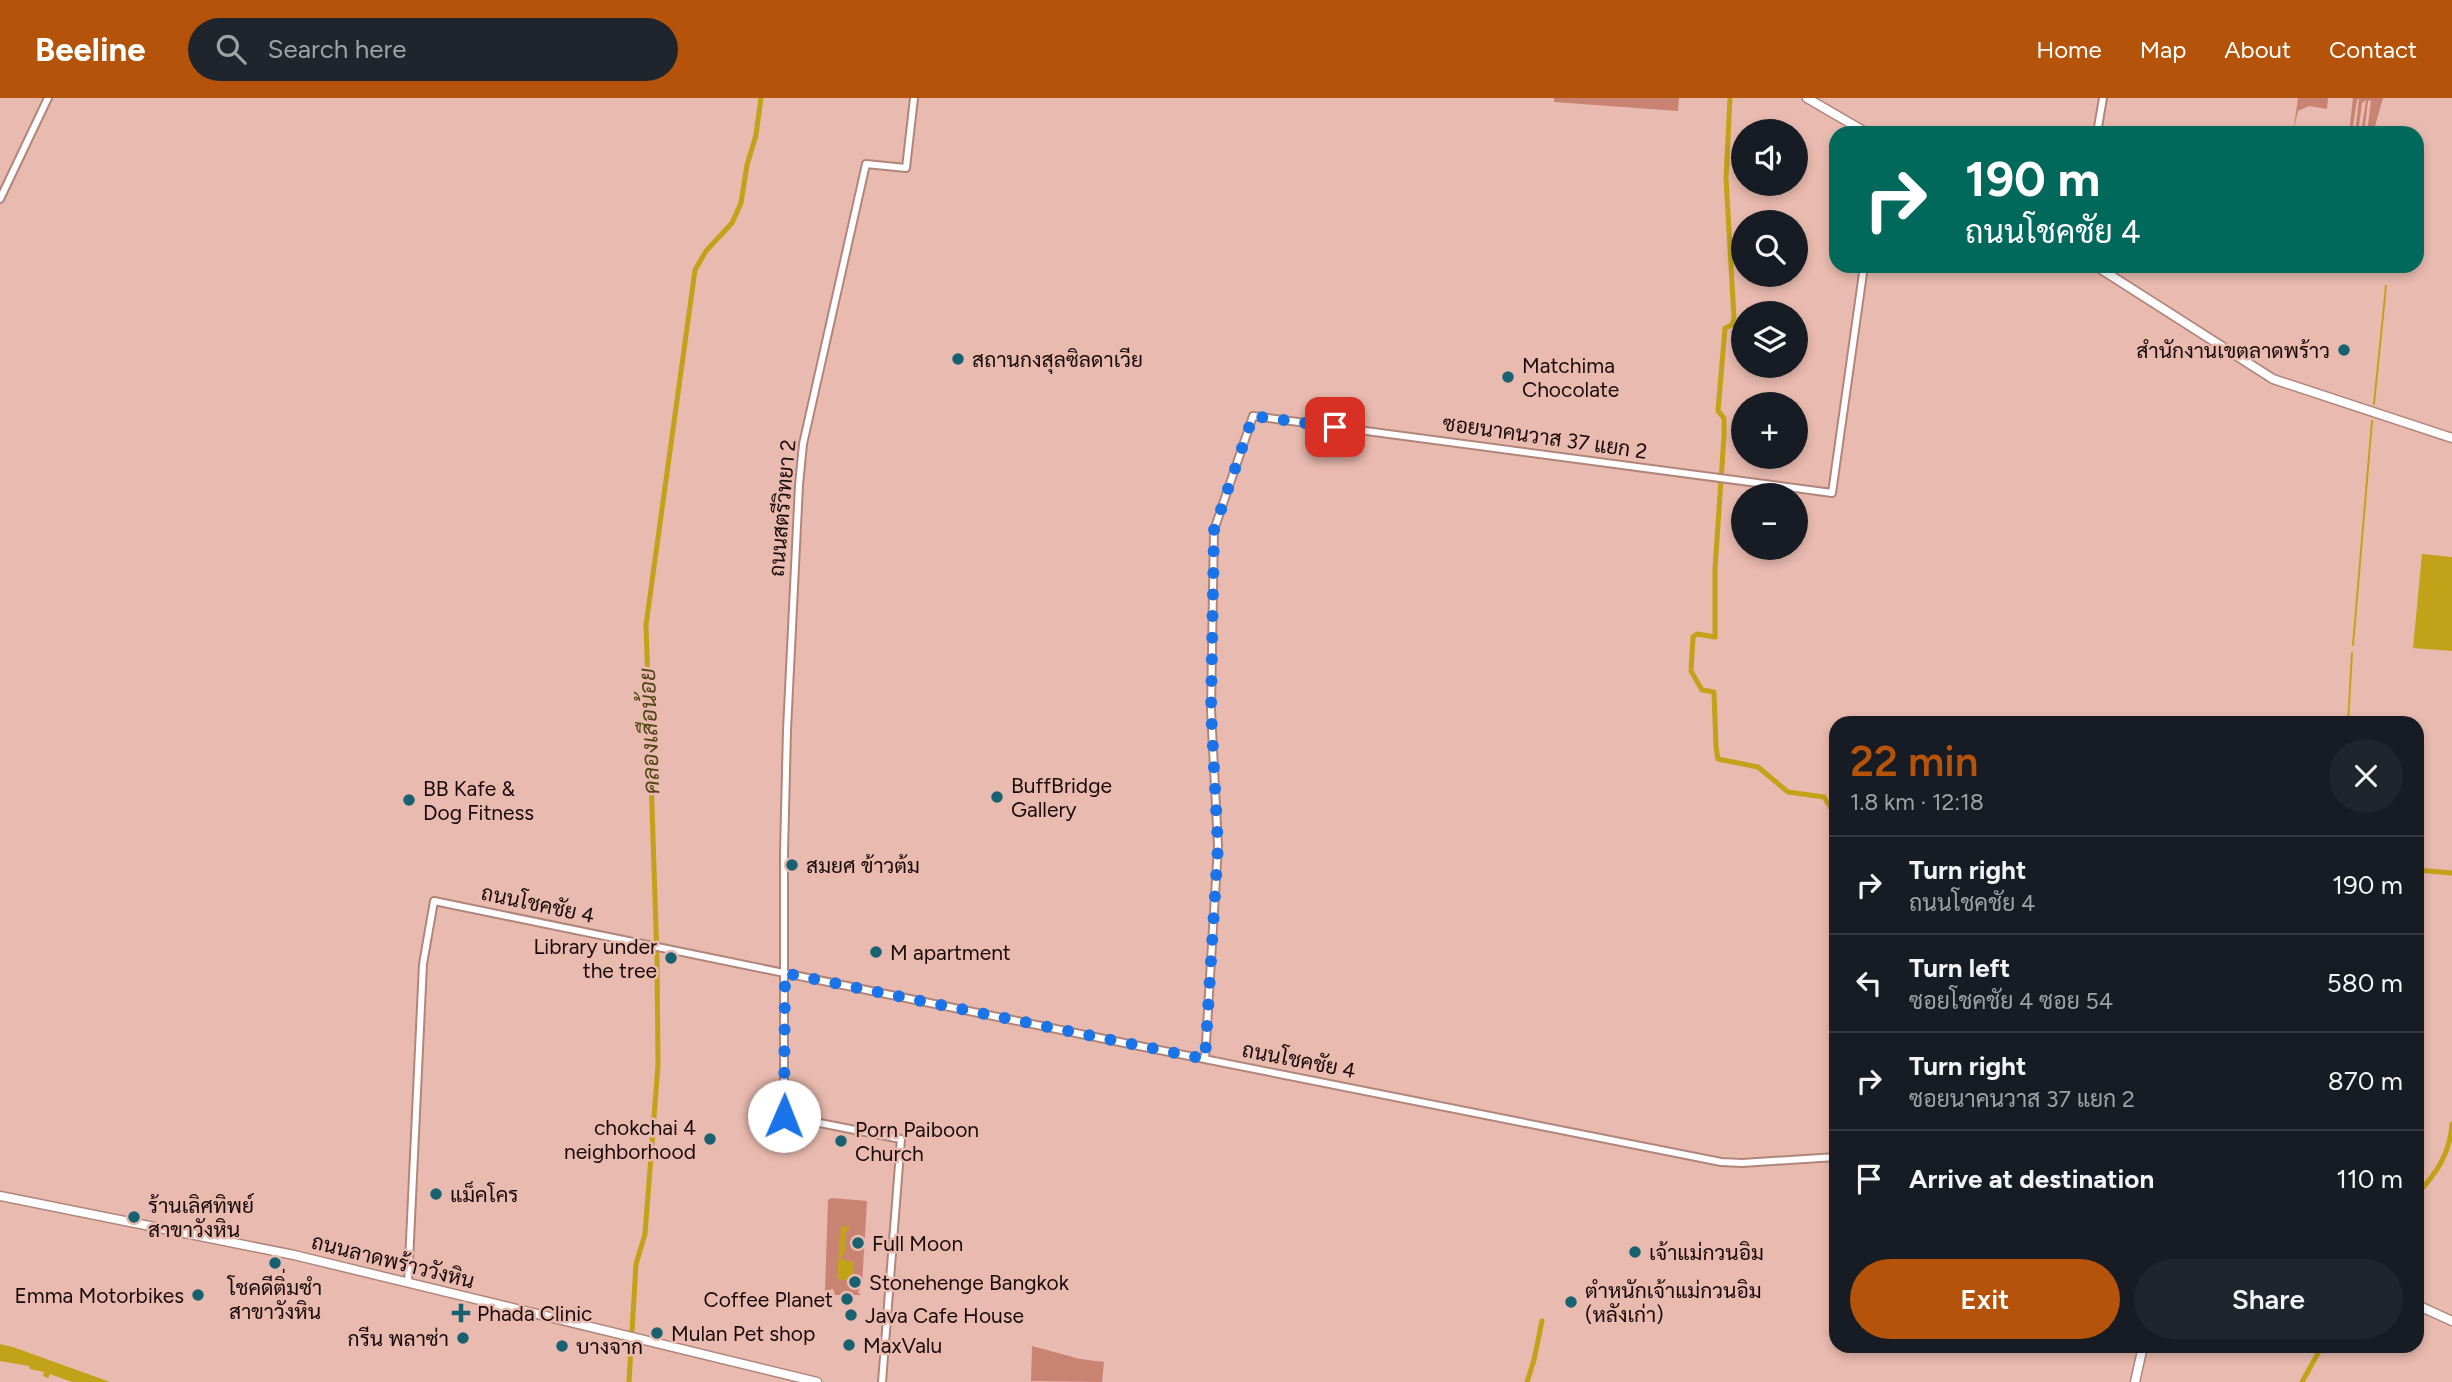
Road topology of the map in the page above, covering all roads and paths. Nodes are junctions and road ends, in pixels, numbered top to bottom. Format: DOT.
graph roads {
  1 [pos="48,98"];
  2 [pos="914,98"];
  3 [pos="1807,98"];
  4 [pos="2102,98"];
  5 [pos="1855,126"];
  6 [pos="2098,126"];
  7 [pos="0,199"];
  8 [pos="1863,273"];
  9 [pos="2107,273"];
  10 [pos="2452,438"];
  11 [pos="785,973"];
  12 [pos="1205,1059"];
  13 [pos="1829,1157"];
  14 [pos="0,1196"];
  15 [pos="408,1283"];
  16 [pos="2424,1308"];
  17 [pos="2452,1321"];
  18 [pos="2141,1353"];
  19 [pos="817,1382"];
  20 [pos="881,1382"];
  21 [pos="2135,1382"];
  1 -- 7 [label="street"];
  2 -- 11 [label="street, ถนนสตรีวิทยา 2"];
  3 -- 5 [label="main road"];
  4 -- 6 [label="street"];
  8 -- 12 [label="street, ซอยนาคนวาส 37 แยก 2"];
  9 -- 10 [label="main road"];
  11 -- 12 [label="street, ถนนโชคชัย 4"];
  11 -- 15 [label="street, ถนนโชคชัย 4"];
  11 -- 20 [label="street"];
  12 -- 13 [label="street, ถนนโชคชัย 4"];
  14 -- 15 [label="main road, ถนนลาดพร้าววังหิน"];
  15 -- 19 [label="main road, ถนนลาดพร้าววังหิน"];
  16 -- 17 [label="main road"];
  18 -- 21 [label="main road"];
}
